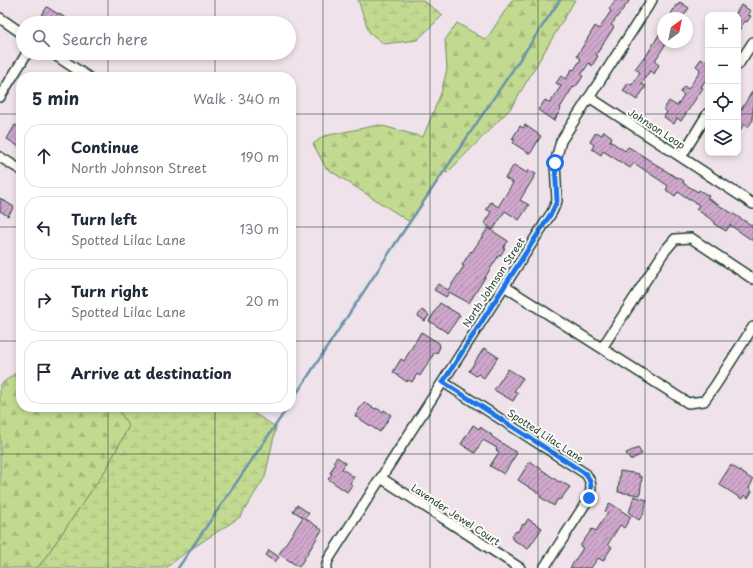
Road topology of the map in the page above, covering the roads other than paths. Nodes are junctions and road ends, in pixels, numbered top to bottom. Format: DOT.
graph roads {
  1 [pos="652,0"];
  2 [pos="0,18"];
  3 [pos="16,29"];
  4 [pos="753,42"];
  5 [pos="23,60"];
  6 [pos="62,60"];
  7 [pos="741,61"];
  8 [pos="80,72"];
  9 [pos="0,97"];
  10 [pos="589,97"];
  11 [pos="705,118"];
  12 [pos="0,157"];
  13 [pos="681,157"];
  14 [pos="16,167"];
  15 [pos="753,204"];
  16 [pos="753,279"];
  17 [pos="504,286"];
  18 [pos="753,328"];
  19 [pos="602,348"];
  20 [pos="443,382"];
  21 [pos="381,478"];
  22 [pos="326,568"];
  23 [pos="520,568"];
  24 [pos="544,568"];
  1 -- 10 [label="street, North Johnson Street"];
  2 -- 3 [label="street"];
  4 -- 7 [label="street"];
  5 -- 9 [label="street"];
  6 -- 8 [label="street"];
  10 -- 13 [label="street, Johnson Loop"];
  10 -- 17 [label="street, North Johnson Street"];
  11 -- 13 [label="street"];
  12 -- 14 [label="street"];
  13 -- 15 [label="street, Johnson Loop"];
  16 -- 19 [label="street"];
  17 -- 19 [label="street"];
  17 -- 20 [label="street, North Johnson Street"];
  18 -- 19 [label="street"];
  20 -- 21 [label="street, North Johnson Street"];
  20 -- 24 [label="street, Spotted Lilac Lane"];
  21 -- 22 [label="street, North Johnson Street"];
  21 -- 23 [label="street, Lavender Jewel Court"];
}
